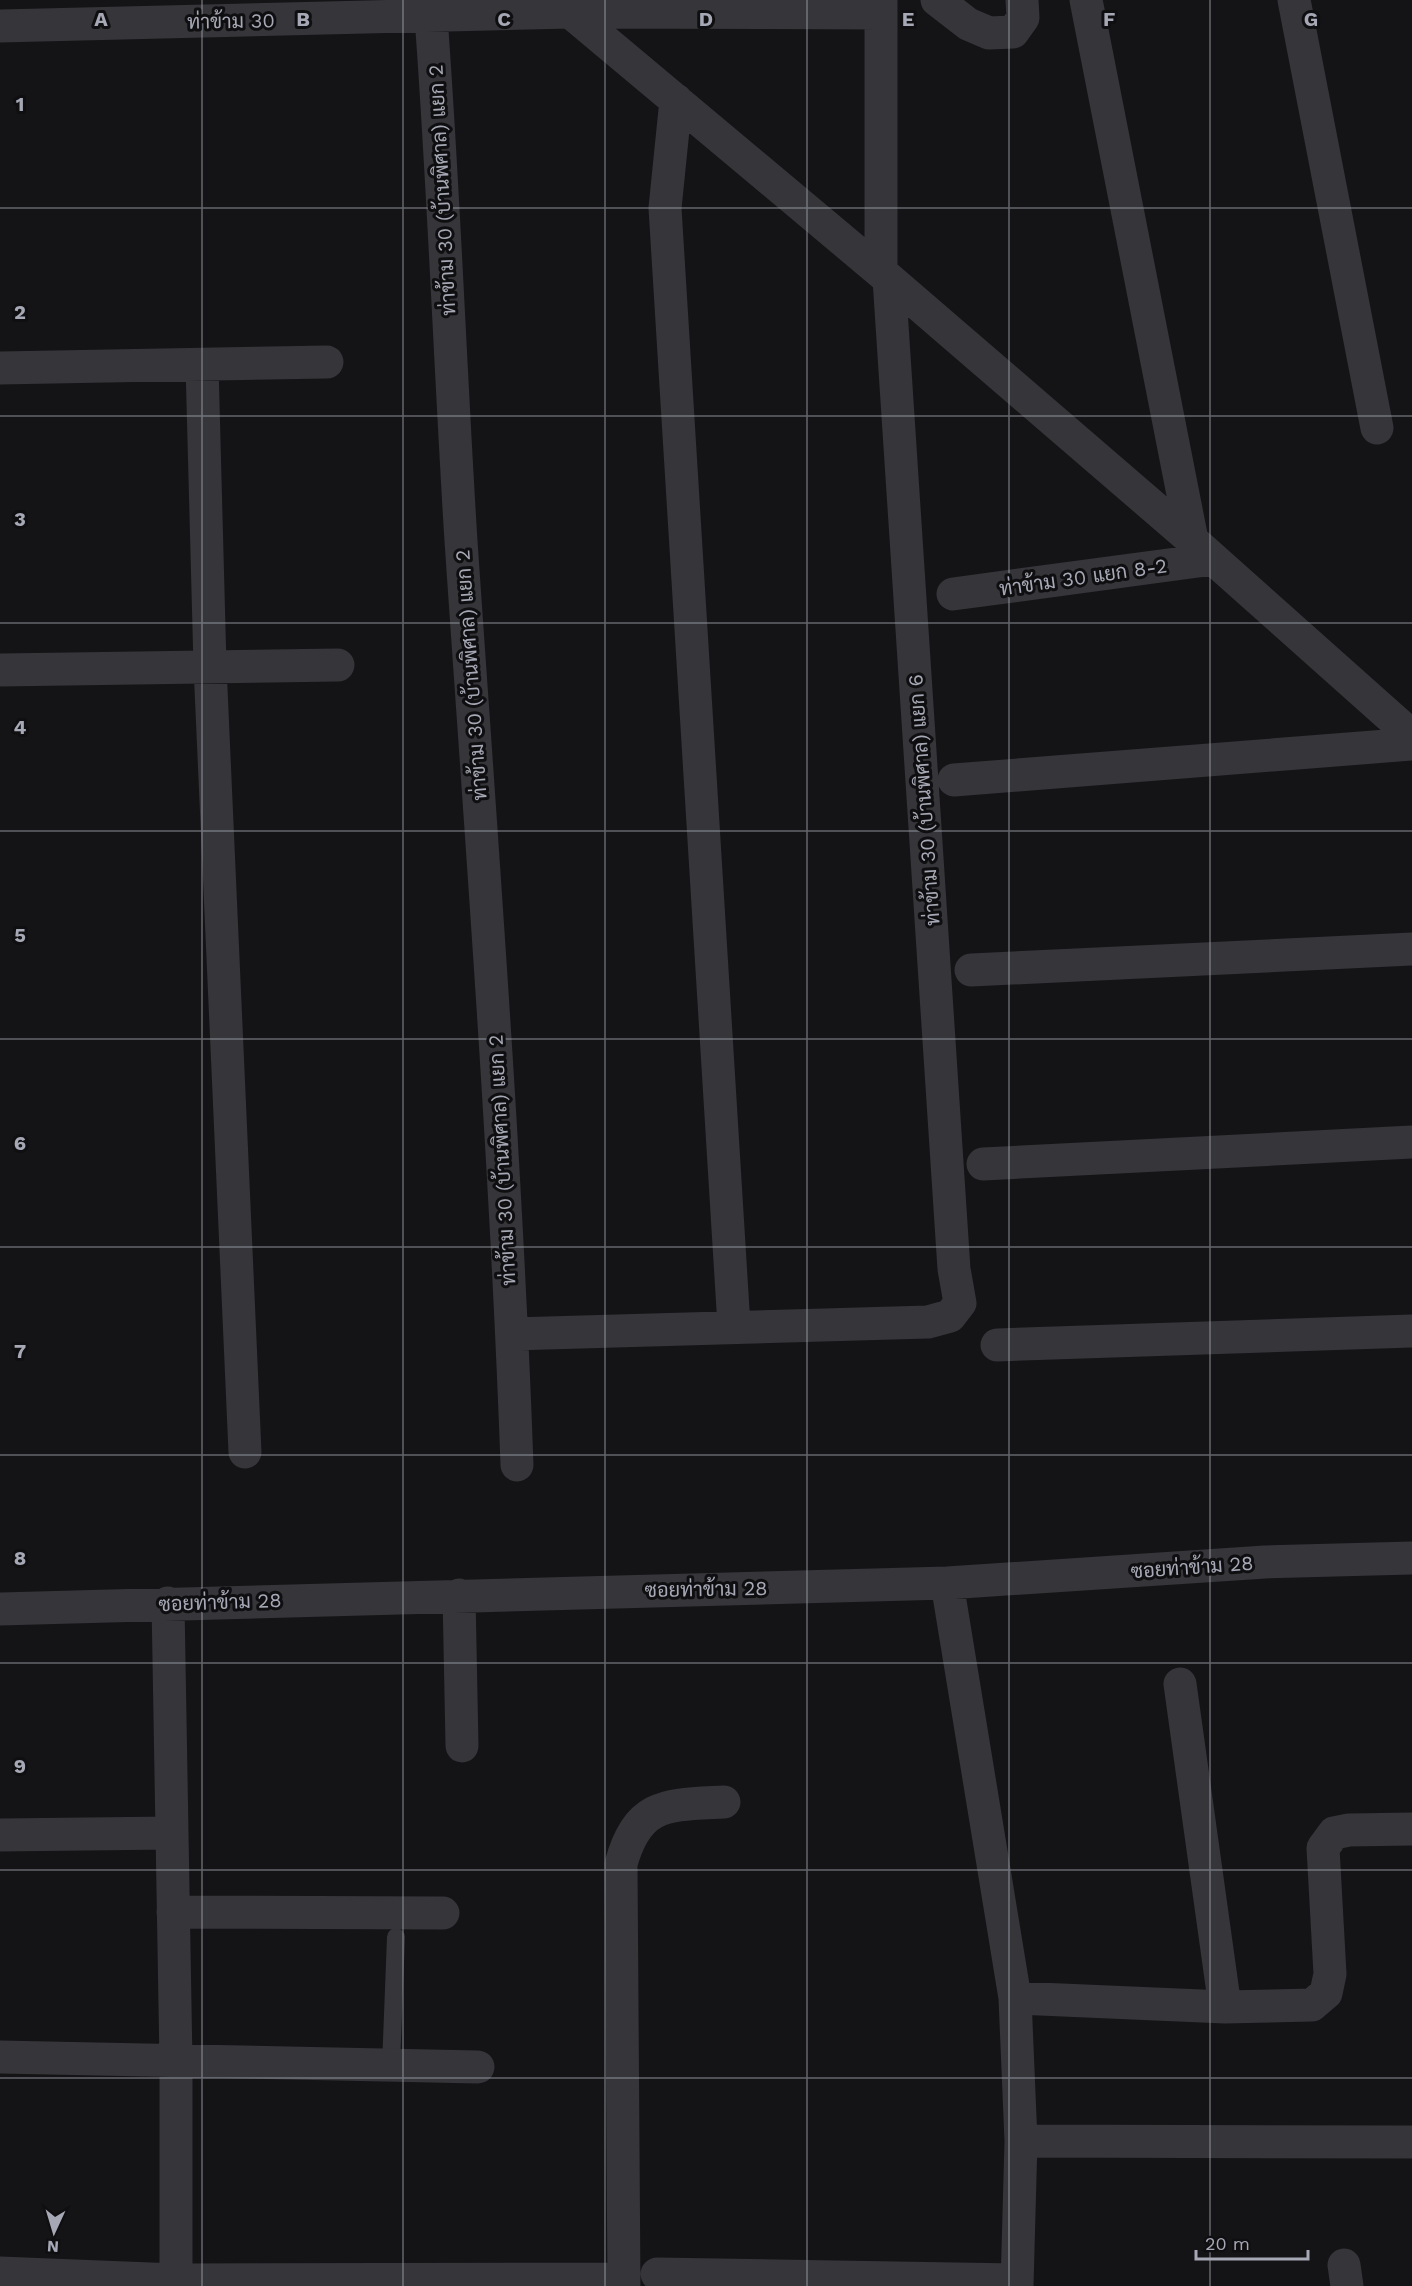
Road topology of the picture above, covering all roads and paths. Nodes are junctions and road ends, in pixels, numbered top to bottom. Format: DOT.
graph roads {
  1 [pos="937,0"];
  2 [pos="1022,0"];
  3 [pos="1086,0"];
  4 [pos="1294,0"];
  5 [pos="563,6"];
  6 [pos="881,6"];
  7 [pos="431,17"];
  8 [pos="0,26"];
  9 [pos="676,100"];
  10 [pos="885,276"];
  11 [pos="327,362"];
  12 [pos="202,365"];
  13 [pos="0,368"];
  14 [pos="1377,428"];
  15 [pos="1203,550"];
  16 [pos="953,594"];
  17 [pos="338,664"];
  18 [pos="210,666"];
  19 [pos="0,670"];
  20 [pos="1412,736"];
  21 [pos="1412,744"];
  22 [pos="954,780"];
  23 [pos="1412,949"];
  24 [pos="971,970"];
  25 [pos="1412,1142"];
  26 [pos="983,1164"];
  27 [pos="734,1326"];
  28 [pos="1412,1331"];
  29 [pos="512,1334"];
  30 [pos="997,1345"];
  31 [pos="245,1452"];
  32 [pos="517,1465"];
  33 [pos="1412,1558"];
  34 [pos="947,1583"];
  35 [pos="459,1595"];
  36 [pos="168,1603"];
  37 [pos="0,1609"];
  38 [pos="1180,1684"];
  39 [pos="462,1746"];
  40 [pos="724,1802"];
  41 [pos="1412,1829"];
  42 [pos="172,1833"];
  43 [pos="0,1834"];
  44 [pos="173,1912"];
  45 [pos="443,1913"];
  46 [pos="396,1938"];
  47 [pos="1015,1998"];
  48 [pos="1225,2007"];
  49 [pos="0,2057"];
  50 [pos="176,2062"];
  51 [pos="391,2066"];
  52 [pos="478,2067"];
  53 [pos="1021,2141"];
  54 [pos="1412,2142"];
  55 [pos="0,2273"];
  56 [pos="657,2274"];
  57 [pos="727,2280"];
  58 [pos="176,2283"];
  59 [pos="624,2283"];
  60 [pos="1017,2283"];
  1 -- 2 [label="street"];
  3 -- 15 [label="street"];
  4 -- 14 [label="street"];
  5 -- 6 [label="street, ท่าข้าม 30"];
  5 -- 7 [label="street, ท่าข้าม 30"];
  5 -- 9 [label="street"];
  6 -- 10 [label="street, ท่าข้าม 30 (บ้านพิศาล) แยก 6"];
  7 -- 8 [label="street, ท่าข้าม 30"];
  7 -- 29 [label="street, ท่าข้าม 30 (บ้านพิศาล) แยก 2"];
  9 -- 10 [label="street"];
  9 -- 27 [label="street"];
  10 -- 15 [label="street"];
  10 -- 27 [label="street, ท่าข้าม 30 (บ้านพิศาล) แยก 6"];
  11 -- 12 [label="street"];
  12 -- 13 [label="street"];
  12 -- 18 [label="street"];
  15 -- 16 [label="street, ท่าข้าม 30 แยก 8-2"];
  15 -- 20 [label="street"];
  17 -- 18 [label="street"];
  18 -- 19 [label="street"];
  18 -- 31 [label="street"];
  21 -- 22 [label="street"];
  23 -- 24 [label="street"];
  25 -- 26 [label="street"];
  27 -- 29 [label="street"];
  28 -- 30 [label="street"];
  29 -- 32 [label="street, ท่าข้าม 30 (บ้านพิศาล) แยก 2"];
  33 -- 34 [label="street, ซอยท่าข้าม 28"];
  34 -- 35 [label="street, ซอยท่าข้าม 28"];
  34 -- 47 [label="street"];
  35 -- 36 [label="street, ซอยท่าข้าม 28"];
  35 -- 39 [label="street"];
  36 -- 37 [label="street, ซอยท่าข้าม 28"];
  36 -- 42 [label="street"];
  38 -- 48 [label="street"];
  40 -- 59 [label="street"];
  41 -- 48 [label="street"];
  42 -- 43 [label="street"];
  42 -- 44 [label="street"];
  44 -- 45 [label="street"];
  44 -- 50 [label="street"];
  46 -- 51 [label="lane"];
  47 -- 48 [label="street"];
  47 -- 53 [label="street"];
  49 -- 50 [label="street"];
  50 -- 51 [label="street"];
  50 -- 58 [label="street"];
  51 -- 52 [label="street"];
  53 -- 54 [label="street"];
  53 -- 60 [label="street"];
  55 -- 58 [label="street"];
  56 -- 57 [label="street"];
  57 -- 60 [label="street"];
  58 -- 59 [label="street"];
}
